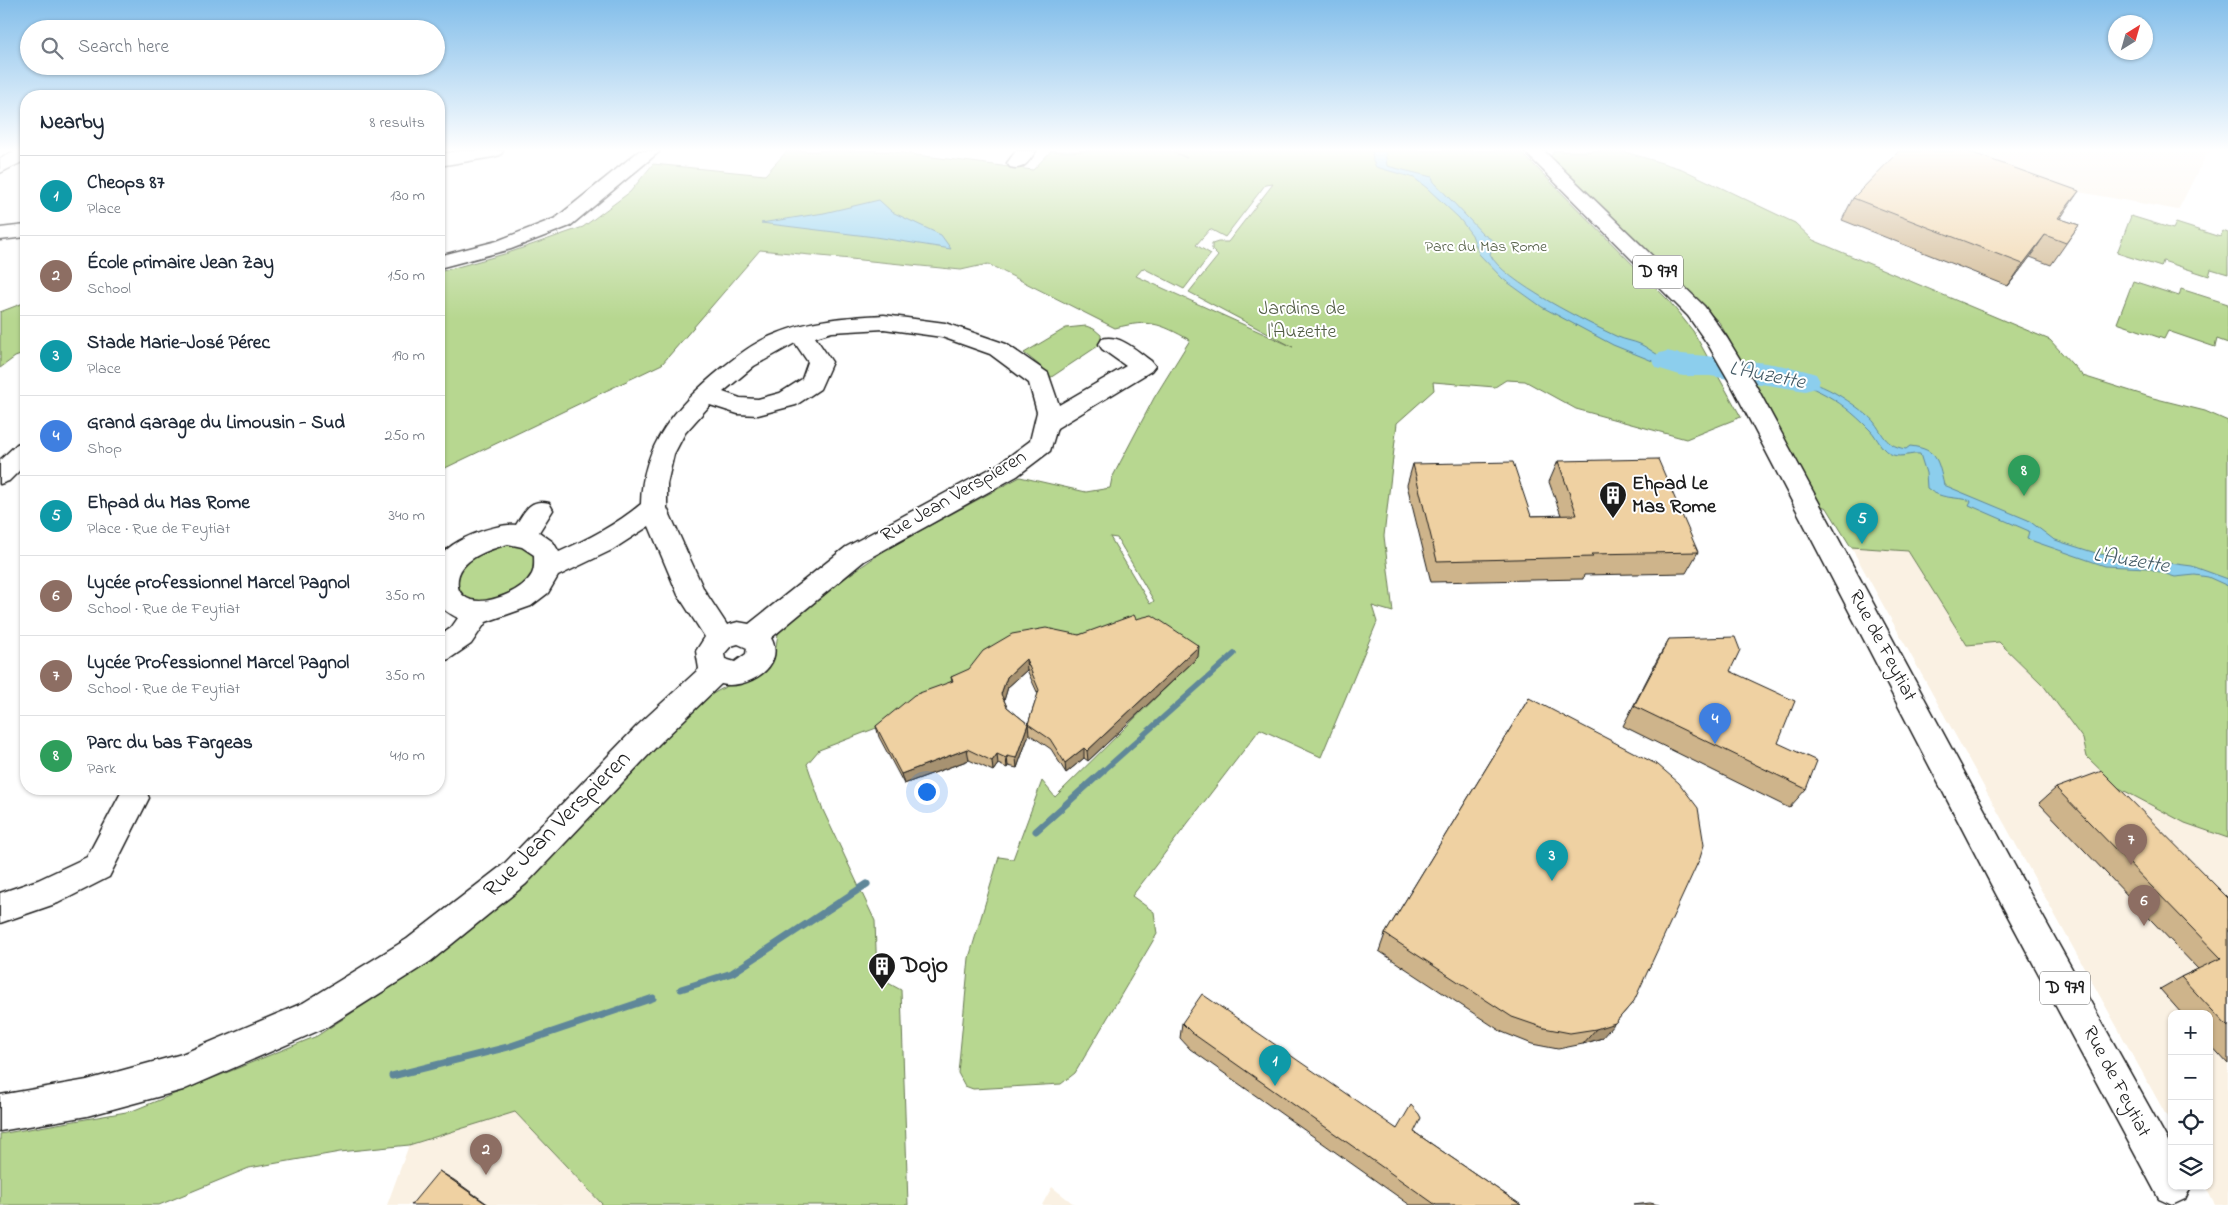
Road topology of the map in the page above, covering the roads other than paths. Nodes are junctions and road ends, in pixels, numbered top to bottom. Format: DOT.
graph roads {
  1 [pos="581,207"];
  2 [pos="1590,207"];
  3 [pos="20,232"];
  4 [pos="0,234"];
  5 [pos="445,260"];
  6 [pos="801,334"];
  7 [pos="1110,344"];
  8 [pos="706,395"];
  9 [pos="1046,424"];
  10 [pos="20,456"];
  11 [pos="0,475"];
  12 [pos="654,508"];
  13 [pos="540,510"];
  14 [pos="538,551"];
  15 [pos="445,573"];
  16 [pos="445,595"];
  17 [pos="478,611"];
  18 [pos="754,636"];
  19 [pos="721,638"];
  20 [pos="445,646"];
  21 [pos="716,670"];
  22 [pos="134,798"];
  23 [pos="0,908"];
  24 [pos="0,1113"];
  25 [pos="2168,1179"];
  26 [pos="2174,1190"];
  27 [pos="2182,1205"];
  1 -- 5 [label="street"];
  2 -- 25 [label="street, Rue de Feytiat / D 979"];
  3 -- 4 [label="street"];
  6 -- 8 [label="street, Rue Jean Verspieren"];
  6 -- 8 [label="street"];
  6 -- 9 [label="street, Rue Jean Verspieren"];
  7 -- 9 [label="street"];
  8 -- 12 [label="street, Rue Jean Verspieren"];
  9 -- 18 [label="street, Rue Jean Verspieren"];
  10 -- 11 [label="street"];
  12 -- 14 [label="street"];
  12 -- 19 [label="street, Rue Jean Verspieren"];
  13 -- 14 [label="street"];
  14 -- 15 [label="street"];
  14 -- 17 [label="street"];
  16 -- 17 [label="street"];
  17 -- 20 [label="street"];
  18 -- 19 [label="street"];
  18 -- 21 [label="street"];
  19 -- 21 [label="street"];
  21 -- 24 [label="street, Rue Jean Verspieren"];
  22 -- 23 [label="street"];
  26 -- 27 [label="street, Rue de Feytiat / D 979"];
}
